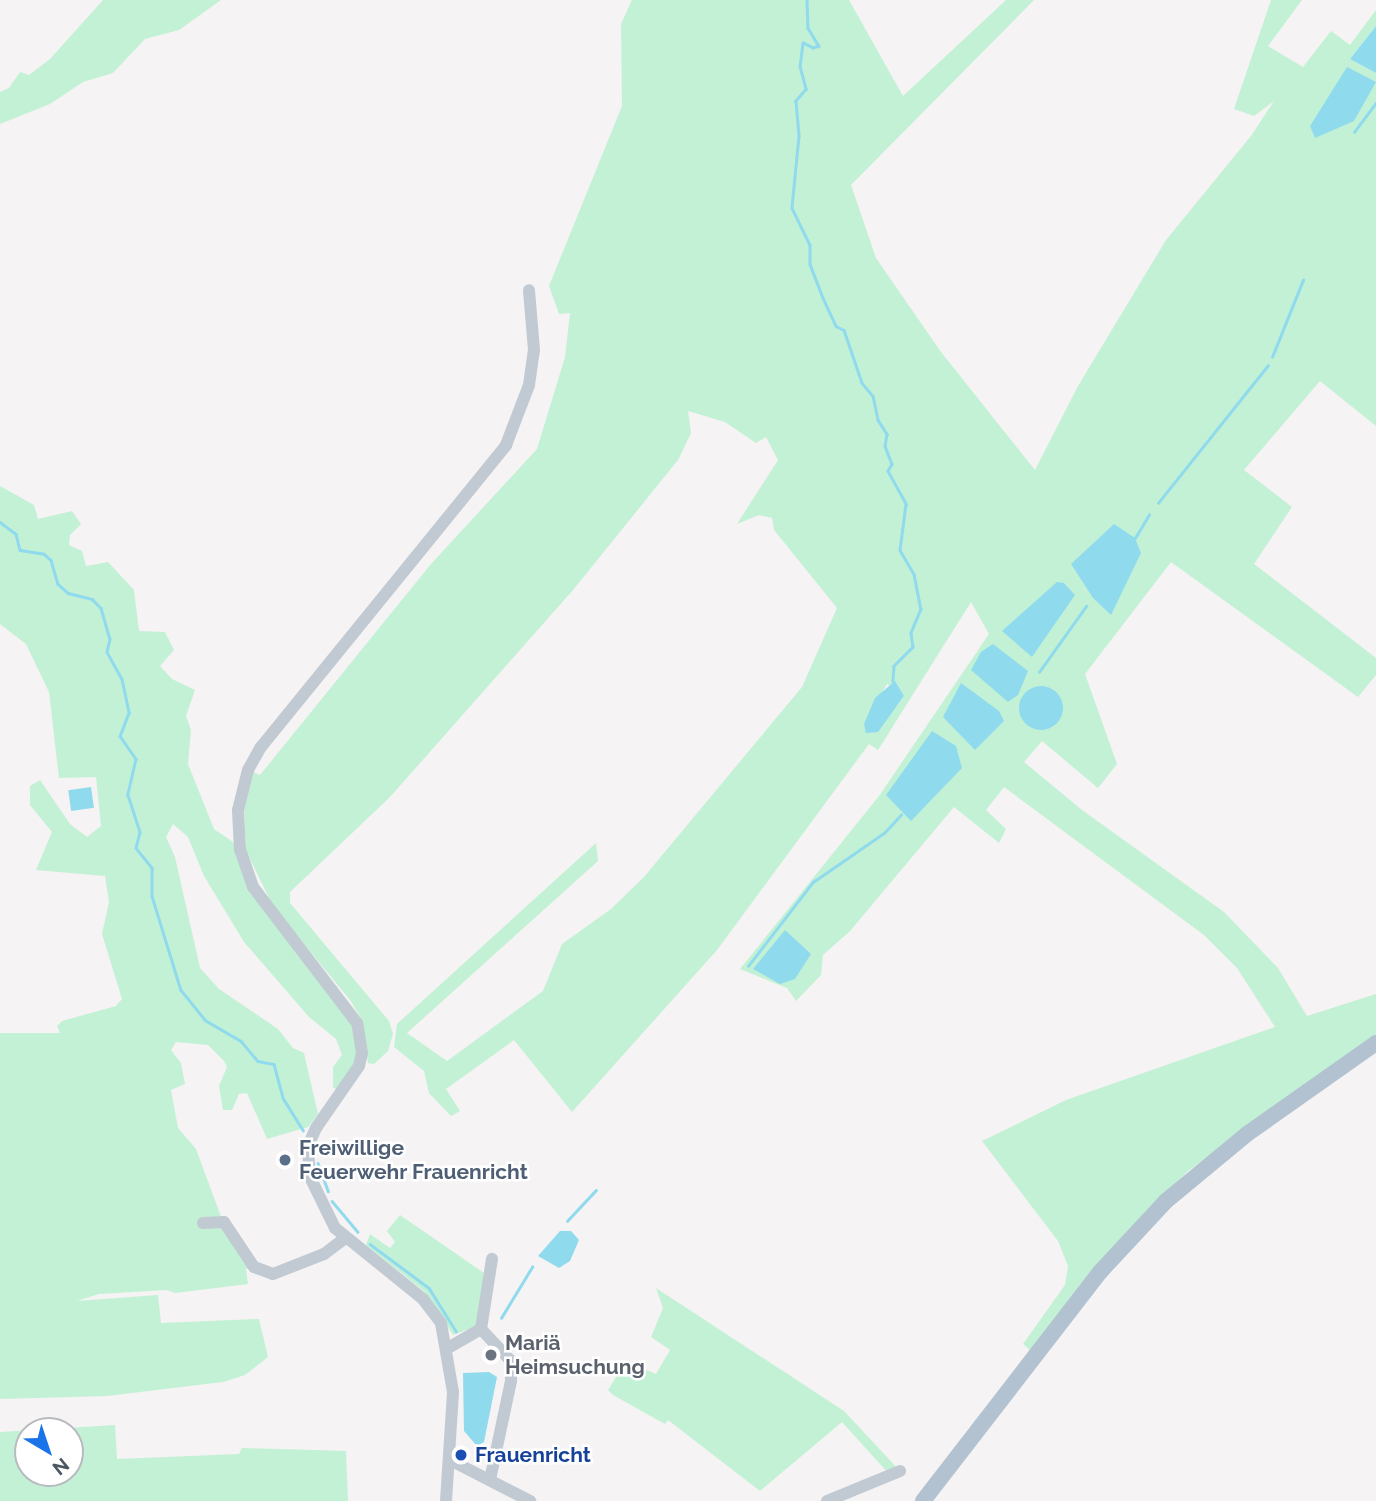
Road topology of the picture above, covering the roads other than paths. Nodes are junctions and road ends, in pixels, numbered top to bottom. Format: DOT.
graph roads {
  1 [pos="529,290"];
  2 [pos="1376,1043"];
  3 [pos="203,1223"];
  4 [pos="345,1238"];
  5 [pos="492,1259"];
  6 [pos="481,1329"];
  7 [pos="448,1348"];
  8 [pos="452,1461"];
  9 [pos="900,1471"];
  10 [pos="490,1480"];
  11 [pos="446,1501"];
  12 [pos="530,1501"];
  13 [pos="827,1501"];
  14 [pos="923,1501"];
  1 -- 4 [label="street"];
  2 -- 14 [label="main road"];
  3 -- 4 [label="street"];
  4 -- 7 [label="street"];
  5 -- 6 [label="street"];
  6 -- 7 [label="street"];
  6 -- 10 [label="street"];
  7 -- 8 [label="street"];
  8 -- 10 [label="street"];
  8 -- 11 [label="street"];
  9 -- 13 [label="street"];
  10 -- 12 [label="street"];
}
